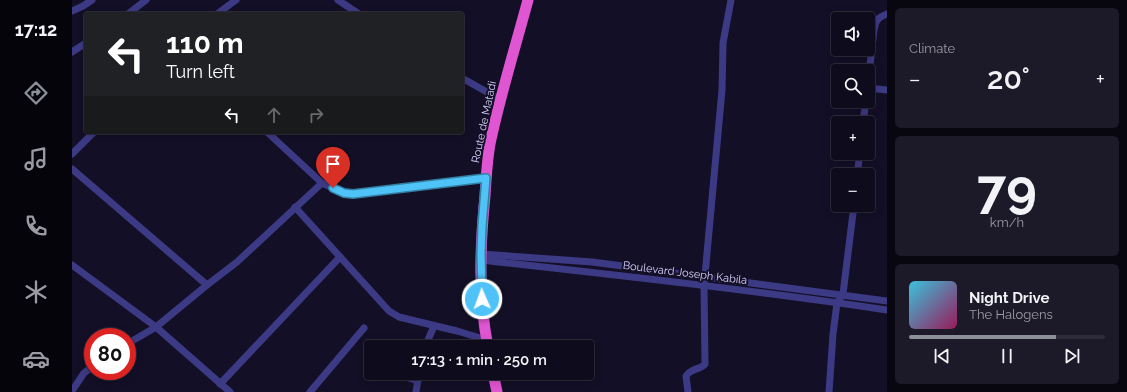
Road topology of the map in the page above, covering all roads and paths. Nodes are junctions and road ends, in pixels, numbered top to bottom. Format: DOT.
graph roads {
  1 [pos="92,0"];
  2 [pos="146,0"];
  3 [pos="236,0"];
  4 [pos="338,0"];
  5 [pos="732,0"];
  6 [pos="525,1"];
  7 [pos="72,11"];
  8 [pos="131,12"];
  9 [pos="220,12"];
  10 [pos="355,12"];
  11 [pos="887,14"];
  12 [pos="84,43"];
  13 [pos="72,52"];
  14 [pos="870,64"];
  15 [pos="464,79"];
  16 [pos="875,89"];
  17 [pos="887,90"];
  18 [pos="501,100"];
  19 [pos="92,134"];
  20 [pos="269,134"];
  21 [pos="72,154"];
  22 [pos="72,169"];
  23 [pos="486,178"];
  24 [pos="322,184"];
  25 [pos="295,208"];
  26 [pos="853,212"];
  27 [pos="340,257"];
  28 [pos="481,257"];
  29 [pos="72,266"];
  30 [pos="705,278"];
  31 [pos="207,285"];
  32 [pos="704,286"];
  33 [pos="843,294"];
  34 [pos="887,301"];
  35 [pos="837,302"];
  36 [pos="887,310"];
  37 [pos="434,326"];
  38 [pos="156,327"];
  39 [pos="364,328"];
  40 [pos="136,339"];
  41 [pos="428,340"];
  42 [pos="476,340"];
  43 [pos="487,340"];
  44 [pos="84,373"];
  45 [pos="418,380"];
  46 [pos="494,380"];
  47 [pos="220,384"];
  48 [pos="72,390"];
  49 [pos="230,392"];
  50 [pos="310,392"];
  51 [pos="416,392"];
  52 [pos="497,392"];
  53 [pos="688,392"];
  54 [pos="829,392"];
  1 -- 7 [label="street"];
  2 -- 8 [label="street"];
  3 -- 9 [label="street"];
  4 -- 10 [label="street"];
  5 -- 30 [label="street"];
  6 -- 18 [label="highway, Route de Matadi"];
  11 -- 14 [label="street"];
  12 -- 13 [label="street"];
  15 -- 18 [label="street"];
  16 -- 17 [label="street"];
  18 -- 23 [label="highway, Route de Matadi"];
  19 -- 21 [label="street"];
  20 -- 24 [label="street"];
  22 -- 31 [label="street"];
  23 -- 24 [label="street"];
  23 -- 28 [label="highway, Route de Matadi"];
  24 -- 25 [label="street"];
  25 -- 27 [label="street"];
  25 -- 31 [label="street"];
  26 -- 33 [label="street"];
  27 -- 37 [label="street"];
  27 -- 47 [label="street"];
  28 -- 30 [label="street, Boulevard Joseph Kabila"];
  28 -- 32 [label="street, Boulevard Joseph Kabila"];
  28 -- 43 [label="highway, Route de Matadi"];
  29 -- 38 [label="street"];
  30 -- 32 [label="street"];
  30 -- 33 [label="street, Boulevard Joseph Kabila"];
  31 -- 38 [label="street"];
  32 -- 35 [label="street, Boulevard Joseph Kabila"];
  32 -- 53 [label="street"];
  33 -- 34 [label="street, Boulevard Joseph Kabila"];
  33 -- 35 [label="street"];
  35 -- 36 [label="street, Boulevard Joseph Kabila"];
  35 -- 54 [label="street"];
  37 -- 41 [label="street"];
  37 -- 42 [label="street"];
  38 -- 40 [label="street"];
  38 -- 47 [label="street"];
  39 -- 50 [label="street"];
  44 -- 48 [label="street"];
  45 -- 51 [label="street"];
  46 -- 52 [label="highway"];
  47 -- 49 [label="street"];
}
